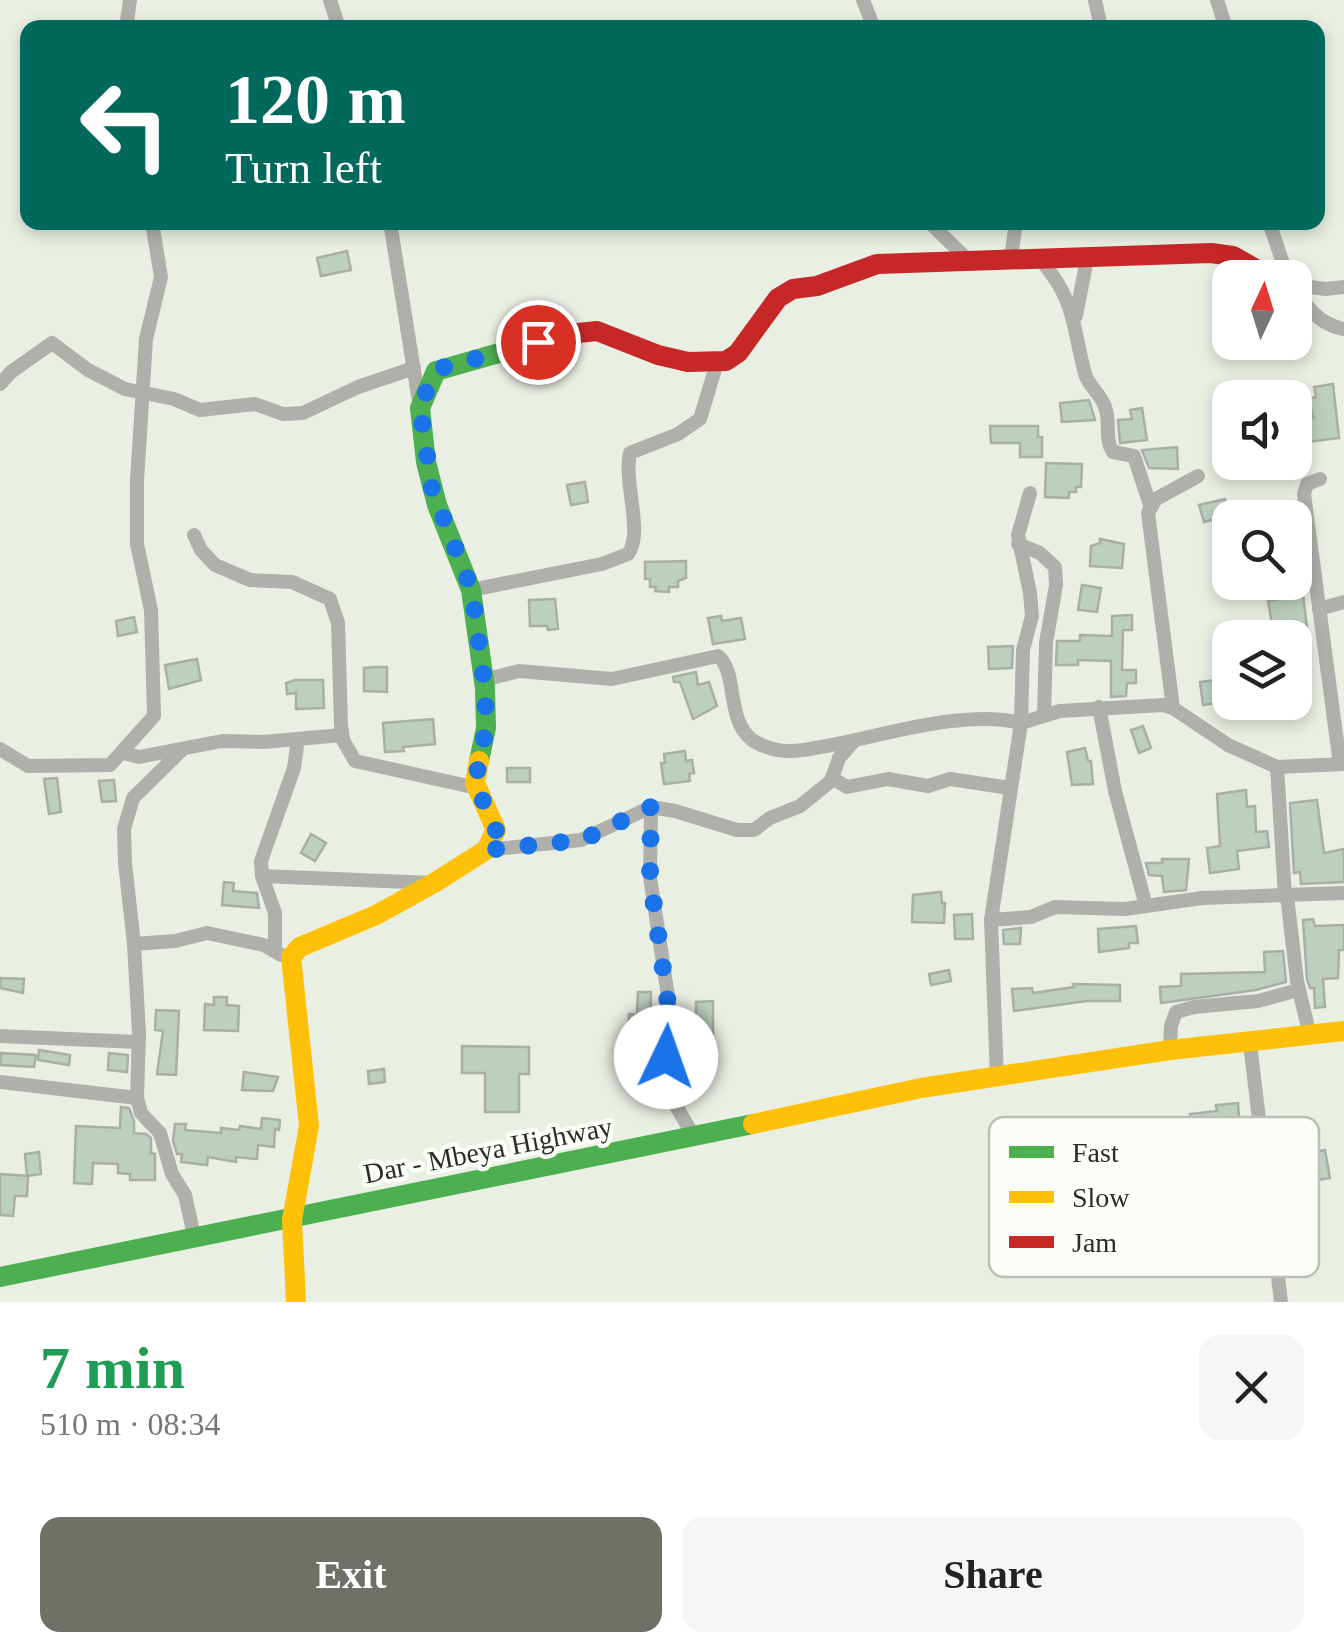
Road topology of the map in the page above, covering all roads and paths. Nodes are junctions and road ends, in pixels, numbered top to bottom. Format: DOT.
graph roads {
  1 [pos="153,230"];
  2 [pos="391,230"];
  3 [pos="937,230"];
  4 [pos="1015,230"];
  5 [pos="1272,230"];
  6 [pos="1011,258"];
  7 [pos="1040,258"];
  8 [pos="967,259"];
  9 [pos="1087,259"];
  10 [pos="1243,260"];
  11 [pos="1282,260"];
  12 [pos="1312,288"];
  13 [pos="1344,288"];
  14 [pos="1312,312"];
  15 [pos="1075,322"];
  16 [pos="1344,329"];
  17 [pos="1344,337"];
  18 [pos="717,363"];
  19 [pos="414,368"];
  20 [pos="0,384"];
  21 [pos="142,395"];
  22 [pos="420,408"];
  23 [pos="1198,476"];
  24 [pos="1320,479"];
  25 [pos="1030,492"];
  26 [pos="1150,505"];
  27 [pos="194,535"];
  28 [pos="1018,544"];
  29 [pos="472,590"];
  30 [pos="1344,602"];
  31 [pos="1320,609"];
  32 [pos="484,680"];
  33 [pos="1098,707"];
  34 [pos="1173,708"];
  35 [pos="1044,714"];
  36 [pos="1022,723"];
  37 [pos="342,735"];
  38 [pos="298,740"];
  39 [pos="854,741"];
  40 [pos="0,749"];
  41 [pos="182,750"];
  42 [pos="124,752"];
  43 [pos="1342,764"];
  44 [pos="1277,768"];
  45 [pos="832,778"];
  46 [pos="477,788"];
  47 [pos="1010,788"];
  48 [pos="651,807"];
  49 [pos="486,850"];
  50 [pos="262,876"];
  51 [pos="434,883"];
  52 [pos="1344,893"];
  53 [pos="1286,896"];
  54 [pos="1146,906"];
  55 [pos="991,920"];
  56 [pos="134,944"];
  57 [pos="282,955"];
  58 [pos="1298,990"];
  59 [pos="1344,1032"];
  60 [pos="0,1036"];
  61 [pos="1310,1036"];
  62 [pos="138,1042"];
  63 [pos="1250,1044"];
  64 [pos="1170,1050"];
  65 [pos="997,1079"];
  66 [pos="0,1082"];
  67 [pos="137,1098"];
  68 [pos="1259,1117"];
  69 [pos="694,1136"];
  70 [pos="292,1220"];
  71 [pos="194,1240"];
  72 [pos="0,1277"];
  73 [pos="1278,1277"];
  74 [pos="296,1302"];
  75 [pos="1281,1302"];
  1 -- 21 [label="street"];
  2 -- 19 [label="street"];
  3 -- 8 [label="street"];
  4 -- 6 [label="street"];
  5 -- 11 [label="street"];
  6 -- 7 [label="main road"];
  6 -- 8 [label="main road"];
  7 -- 9 [label="main road"];
  7 -- 15 [label="street"];
  8 -- 18 [label="main road"];
  9 -- 10 [label="main road"];
  9 -- 15 [label="street"];
  12 -- 13 [label="street"];
  14 -- 16 [label="street"];
  15 -- 26 [label="street"];
  16 -- 17 [label="street"];
  18 -- 22 [label="main road"];
  18 -- 29 [label="street"];
  19 -- 21 [label="street"];
  19 -- 22 [label="street"];
  20 -- 21 [label="street"];
  21 -- 42 [label="street"];
  22 -- 29 [label="main road"];
  23 -- 26 [label="street"];
  24 -- 31 [label="street"];
  25 -- 28 [label="street"];
  26 -- 34 [label="street"];
  27 -- 37 [label="street"];
  28 -- 35 [label="street"];
  28 -- 36 [label="street"];
  29 -- 32 [label="main road"];
  30 -- 31 [label="street"];
  31 -- 43 [label="street"];
  32 -- 39 [label="street"];
  32 -- 46 [label="main road"];
  33 -- 34 [label="street"];
  33 -- 35 [label="street"];
  33 -- 54 [label="street"];
  34 -- 44 [label="street"];
  35 -- 36 [label="street"];
  36 -- 39 [label="street"];
  36 -- 47 [label="street"];
  37 -- 38 [label="street"];
  37 -- 46 [label="street"];
  38 -- 41 [label="street"];
  38 -- 50 [label="street"];
  39 -- 45 [label="street"];
  40 -- 42 [label="street"];
  41 -- 42 [label="street"];
  41 -- 56 [label="street"];
  43 -- 44 [label="street"];
  44 -- 53 [label="street"];
  45 -- 47 [label="street"];
  45 -- 48 [label="street"];
  46 -- 49 [label="main road"];
  47 -- 55 [label="street"];
  48 -- 49 [label="street"];
  48 -- 69 [label="street"];
  49 -- 51 [label="main road"];
  50 -- 51 [label="street"];
  50 -- 57 [label="street"];
  51 -- 57 [label="main road"];
  52 -- 53 [label="street"];
  53 -- 54 [label="street"];
  53 -- 58 [label="street"];
  54 -- 55 [label="street"];
  55 -- 65 [label="street"];
  56 -- 57 [label="street"];
  56 -- 62 [label="street"];
  57 -- 70 [label="main road"];
  58 -- 61 [label="street"];
  58 -- 64 [label="street"];
  59 -- 61 [label="main road, Dar - Mbeya Highway"];
  60 -- 62 [label="street"];
  61 -- 63 [label="main road, Dar - Mbeya Highway"];
  62 -- 67 [label="street"];
  63 -- 64 [label="main road, Dar - Mbeya Highway"];
  63 -- 68 [label="street"];
  64 -- 65 [label="main road, Dar - Mbeya Highway"];
  65 -- 69 [label="main road, Dar - Mbeya Highway"];
  66 -- 67 [label="street"];
  67 -- 71 [label="street"];
  69 -- 70 [label="main road, Dar - Mbeya Highway"];
  70 -- 71 [label="main road, Dar - Mbeya Highway"];
  70 -- 74 [label="main road"];
  71 -- 72 [label="main road, Dar - Mbeya Highway"];
  73 -- 75 [label="street"];
}
